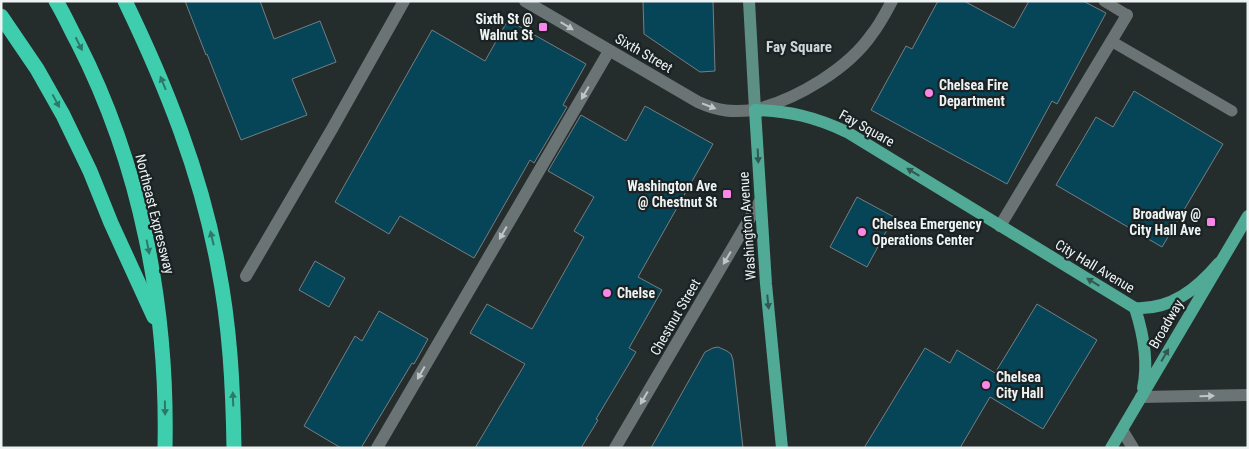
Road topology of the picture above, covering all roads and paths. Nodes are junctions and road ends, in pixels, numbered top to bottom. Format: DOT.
graph roads {
  1 [pos="56,1"];
  2 [pos="125,1"];
  3 [pos="404,1"];
  4 [pos="525,1"];
  5 [pos="749,1"];
  6 [pos="892,1"];
  7 [pos="1104,1"];
  8 [pos="1126,14"];
  9 [pos="1,16"];
  10 [pos="1111,41"];
  11 [pos="609,51"];
  12 [pos="755,110"];
  13 [pos="1232,111"];
  14 [pos="955,197"];
  15 [pos="760,201"];
  16 [pos="1248,216"];
  17 [pos="1000,226"];
  18 [pos="1219,263"];
  19 [pos="246,276"];
  20 [pos="1134,308"];
  21 [pos="161,330"];
  22 [pos="1248,395"];
  23 [pos="1141,397"];
  24 [pos="1122,430"];
  25 [pos="166,448"];
  26 [pos="234,448"];
  27 [pos="377,448"];
  28 [pos="615,448"];
  29 [pos="782,448"];
  30 [pos="1111,448"];
  31 [pos="1133,448"];
  1 -- 21 [label="highway, Northeast Expressway, one-way"];
  26 -- 2 [label="highway, one-way"];
  3 -- 19 [label="street"];
  4 -- 11 [label="street, Sixth Street, one-way"];
  5 -- 12 [label="main road, Washington Avenue"];
  6 -- 12 [label="street"];
  7 -- 8 [label="lane"];
  8 -- 10 [label="street"];
  9 -- 21 [label="highway, one-way"];
  10 -- 13 [label="lane"];
  10 -- 17 [label="street"];
  11 -- 12 [label="street, Sixth Street, one-way"];
  11 -- 27 [label="street, one-way"];
  14 -- 12 [label="main road, Fay Square, one-way"];
  12 -- 15 [label="main road, Washington Avenue, one-way"];
  14 -- 17 [label="main road, City Hall Avenue"];
  15 -- 28 [label="street, Chestnut Street, one-way"];
  15 -- 29 [label="main road, Washington Avenue, one-way"];
  16 -- 18 [label="main road, Broadway"];
  20 -- 17 [label="main road, City Hall Avenue, one-way"];
  18 -- 20 [label="main road, City Hall Avenue"];
  23 -- 18 [label="main road, Broadway, one-way"];
  20 -- 23 [label="main road"];
  21 -- 25 [label="highway, Northeast Expressway, one-way"];
  23 -- 22 [label="street, one-way"];
  23 -- 24 [label="main road, Broadway"];
  24 -- 30 [label="main road, Broadway"];
  24 -- 31 [label="street"];
}
